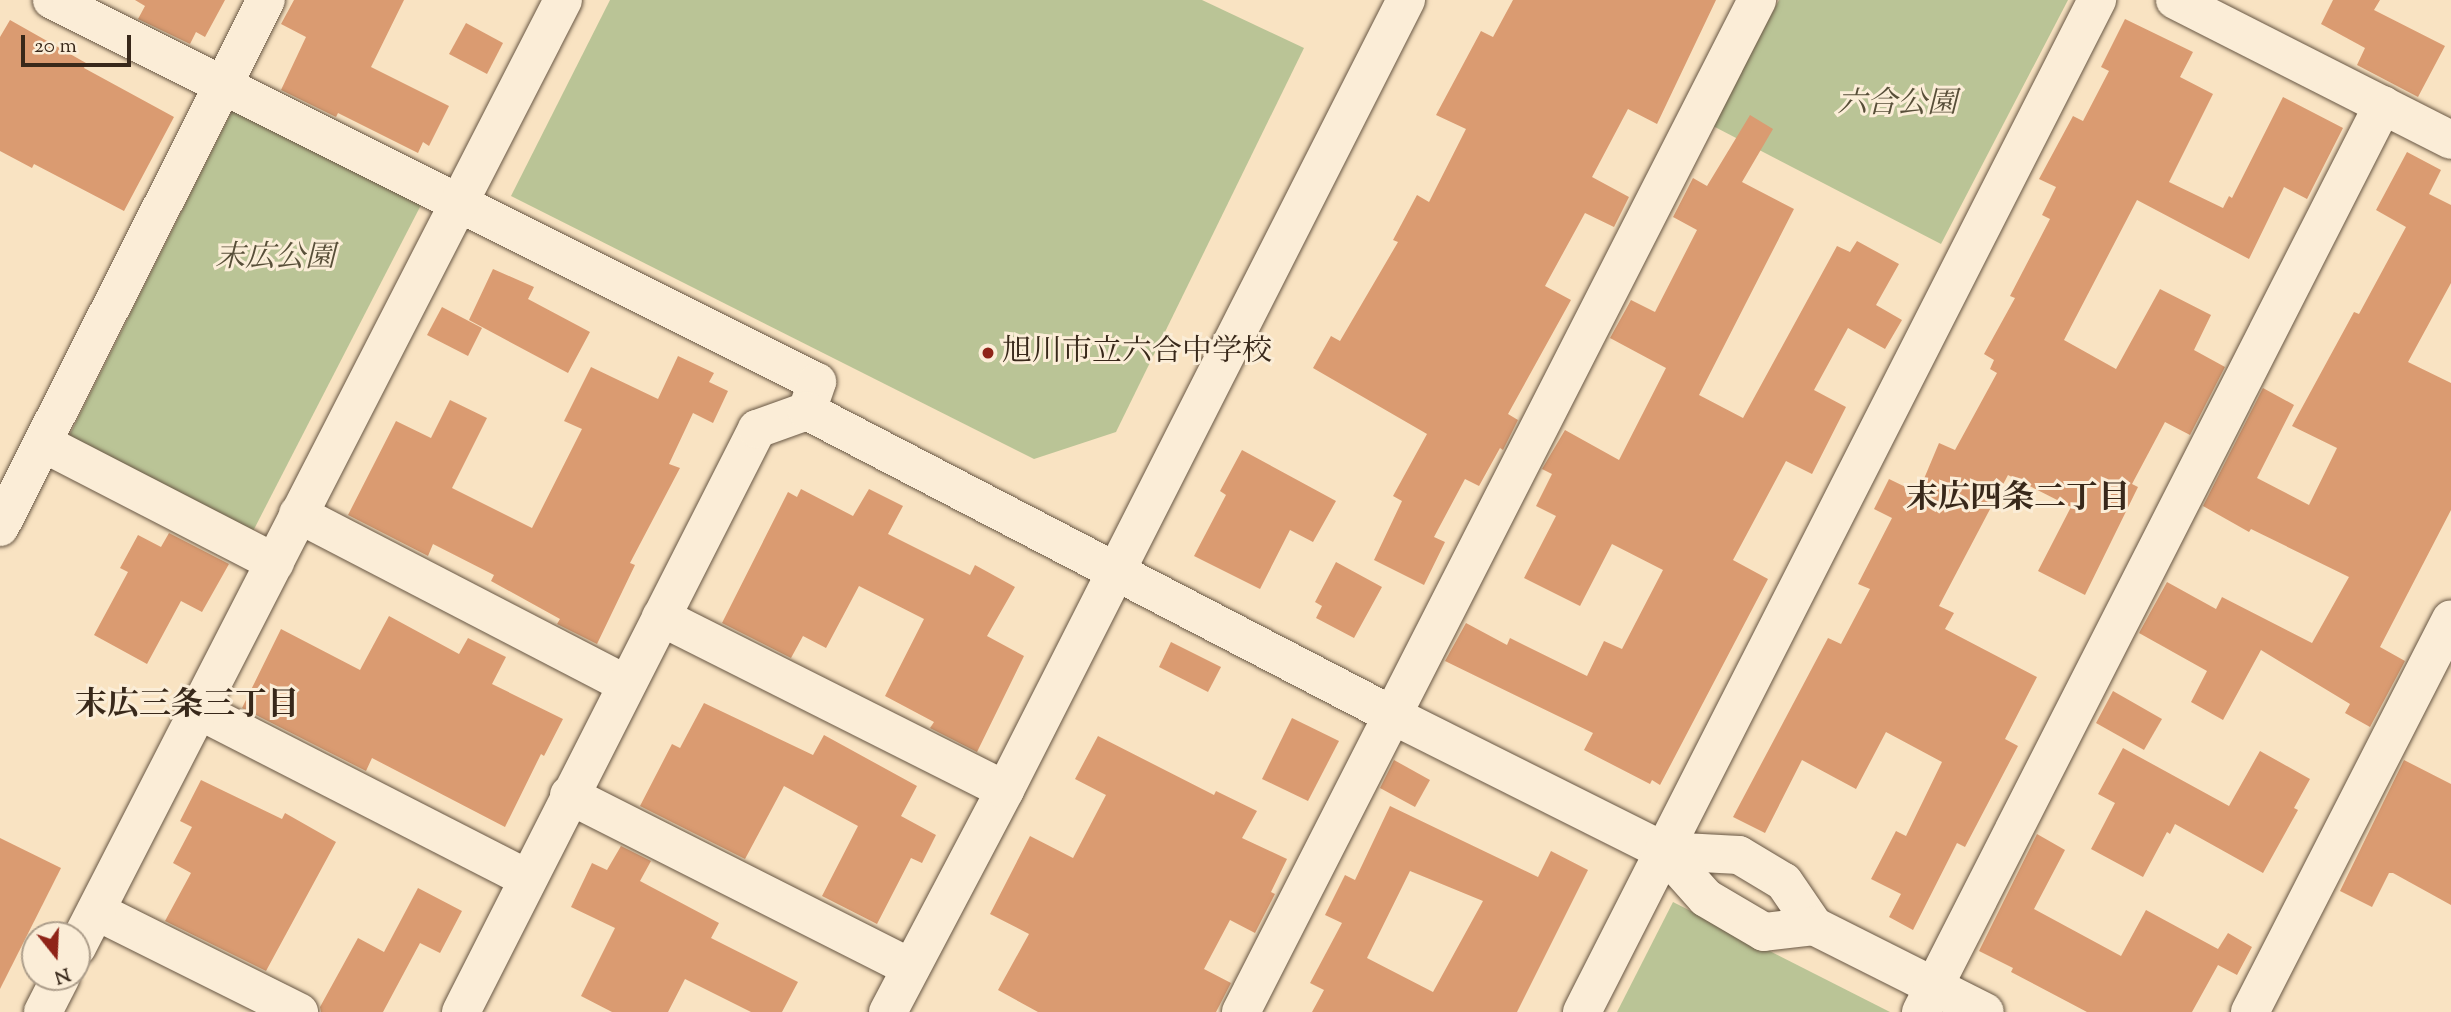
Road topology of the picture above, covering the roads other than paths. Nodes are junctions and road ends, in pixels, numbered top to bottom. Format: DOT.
graph roads {
  1 [pos="52,0"];
  2 [pos="266,0"];
  3 [pos="563,0"];
  4 [pos="1406,0"];
  5 [pos="1758,0"];
  6 [pos="2097,0"];
  7 [pos="2175,0"];
  8 [pos="223,83"];
  9 [pos="2383,105"];
  10 [pos="2451,140"];
  11 [pos="460,201"];
  12 [pos="807,411"];
  13 [pos="43,443"];
  14 [pos="299,514"];
  15 [pos="0,527"];
  16 [pos="275,563"];
  17 [pos="1115,572"];
  18 [pos="661,617"];
  19 [pos="2451,620"];
  20 [pos="626,684"];
  21 [pos="200,711"];
  22 [pos="1394,716"];
  23 [pos="1005,790"];
  24 [pos="569,795"];
  25 [pos="1664,851"];
  26 [pos="527,878"];
  27 [pos="96,911"];
  28 [pos="91,921"];
  29 [pos="1814,926"];
  30 [pos="911,968"];
  31 [pos="54,991"];
  32 [pos="1928,999"];
  33 [pos="43,1012"];
  34 [pos="299,1012"];
  35 [pos="461,1012"];
  36 [pos="888,1012"];
  37 [pos="1241,1012"];
  38 [pos="1583,1012"];
  39 [pos="1985,1012"];
  40 [pos="2250,1012"];
  1 -- 8 [label="street"];
  2 -- 8 [label="street"];
  3 -- 11 [label="street"];
  4 -- 17 [label="street"];
  5 -- 22 [label="street"];
  6 -- 25 [label="street"];
  7 -- 9 [label="street"];
  8 -- 11 [label="street"];
  8 -- 13 [label="street"];
  9 -- 10 [label="street"];
  9 -- 32 [label="street"];
  11 -- 12 [label="street"];
  11 -- 14 [label="street"];
  12 -- 17 [label="street"];
  12 -- 18 [label="street"];
  13 -- 15 [label="street"];
  13 -- 16 [label="street"];
  14 -- 16 [label="street"];
  14 -- 20 [label="street"];
  16 -- 21 [label="street"];
  17 -- 22 [label="street"];
  17 -- 23 [label="street"];
  18 -- 20 [label="street"];
  18 -- 23 [label="street"];
  19 -- 40 [label="street"];
  20 -- 24 [label="street"];
  21 -- 26 [label="street"];
  21 -- 27 [label="street"];
  22 -- 25 [label="street"];
  22 -- 37 [label="street"];
  23 -- 30 [label="street"];
  24 -- 26 [label="street"];
  24 -- 30 [label="street"];
  25 -- 29 [label="street"];
  25 -- 29 [label="street"];
  25 -- 38 [label="street"];
  26 -- 35 [label="street"];
  27 -- 28 [label="street"];
  27 -- 34 [label="street"];
  29 -- 32 [label="street"];
  30 -- 36 [label="street"];
  31 -- 33 [label="street"];
  32 -- 39 [label="street"];
}
